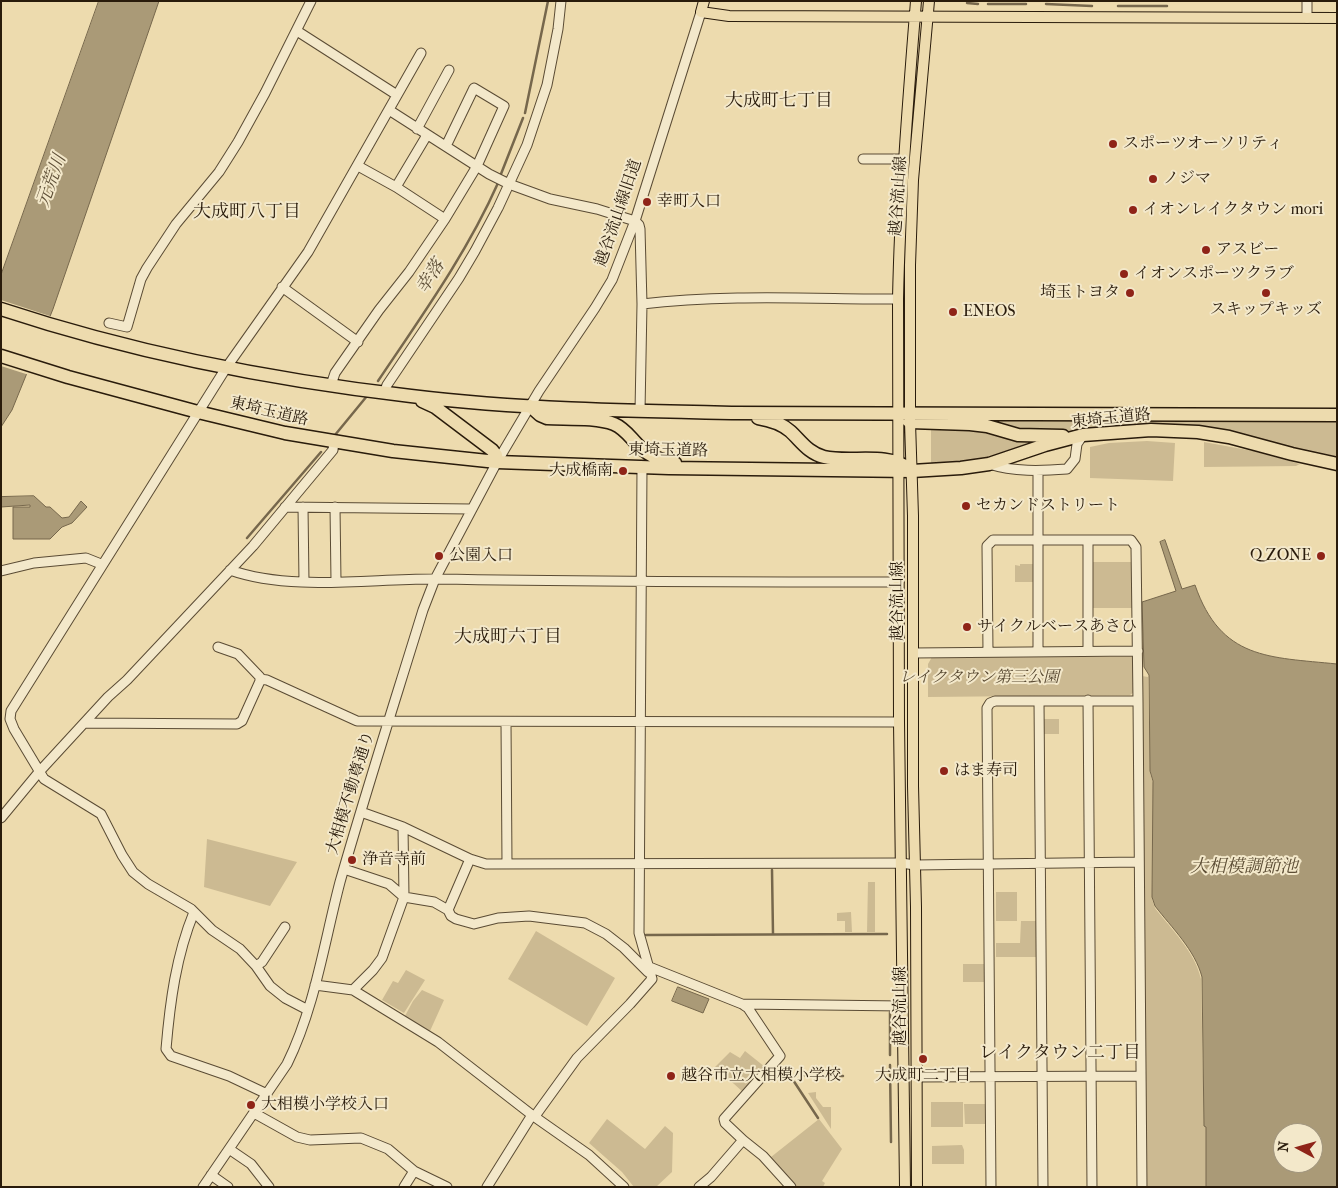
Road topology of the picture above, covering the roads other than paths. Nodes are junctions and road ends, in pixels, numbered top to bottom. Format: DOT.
graph roads {
  1 [pos="312,1"];
  2 [pos="561,1"];
  3 [pos="704,1"];
  4 [pos="916,1"];
  5 [pos="930,1"];
  6 [pos="1307,1"];
  7 [pos="701,12"];
  8 [pos="914,17"];
  9 [pos="928,17"];
  10 [pos="1307,18"];
  11 [pos="1337,18"];
  12 [pos="297,31"];
  13 [pos="421,53"];
  14 [pos="449,70"];
  15 [pos="397,95"];
  16 [pos="389,110"];
  17 [pos="417,129"];
  18 [pos="427,134"];
  19 [pos="446,146"];
  20 [pos="863,159"];
  21 [pos="904,159"];
  22 [pos="358,166"];
  23 [pos="477,166"];
  24 [pos="509,184"];
  25 [pos="396,187"];
  26 [pos="445,219"];
  27 [pos="635,221"];
  28 [pos="282,287"];
  29 [pos="898,299"];
  30 [pos="642,304"];
  31 [pos="1,309"];
  32 [pos="109,323"];
  33 [pos="358,342"];
  34 [pos="1,356"];
  35 [pos="226,368"];
  36 [pos="331,385"];
  37 [pos="384,393"];
  38 [pos="412,397"];
  39 [pos="530,406"];
  40 [pos="640,411"];
  41 [pos="198,412"];
  42 [pos="732,413"];
  43 [pos="1337,415"];
  44 [pos="906,416"];
  45 [pos="1083,436"];
  46 [pos="334,442"];
  47 [pos="497,462"];
  48 [pos="989,464"];
  49 [pos="1337,464"];
  50 [pos="642,467"];
  51 [pos="706,468"];
  52 [pos="904,468"];
  53 [pos="1038,471"];
  54 [pos="286,507"];
  55 [pos="303,507"];
  56 [pos="335,507"];
  57 [pos="471,509"];
  58 [pos="1038,539"];
  59 [pos="1088,540"];
  60 [pos="101,564"];
  61 [pos="230,570"];
  62 [pos="1,571"];
  63 [pos="435,579"];
  64 [pos="336,581"];
  65 [pos="304,582"];
  66 [pos="640,582"];
  67 [pos="899,582"];
  68 [pos="218,647"];
  69 [pos="1038,651"];
  70 [pos="1088,651"];
  71 [pos="1138,651"];
  72 [pos="988,652"];
  73 [pos="913,653"];
  74 [pos="260,679"];
  75 [pos="1088,700"];
  76 [pos="1039,701"];
  77 [pos="1138,701"];
  78 [pos="389,720"];
  79 [pos="506,722"];
  80 [pos="640,722"];
  81 [pos="900,722"];
  82 [pos="85,723"];
  83 [pos="39,772"];
  84 [pos="361,812"];
  85 [pos="1,818"];
  86 [pos="403,827"];
  87 [pos="470,859"];
  88 [pos="1138,862"];
  89 [pos="901,863"];
  90 [pos="506,864"];
  91 [pos="640,864"];
  92 [pos="989,864"];
  93 [pos="1040,864"];
  94 [pos="1089,864"];
  95 [pos="915,865"];
  96 [pos="344,869"];
  97 [pos="404,897"];
  98 [pos="448,910"];
  99 [pos="194,912"];
  100 [pos="285,928"];
  101 [pos="256,966"];
  102 [pos="647,966"];
  103 [pos="651,976"];
  104 [pos="315,985"];
  105 [pos="353,990"];
  106 [pos="742,1004"];
  107 [pos="902,1006"];
  108 [pos="308,1010"];
  109 [pos="1091,1076"];
  110 [pos="1140,1076"];
  111 [pos="916,1077"];
  112 [pos="990,1077"];
  113 [pos="1042,1077"];
  114 [pos="267,1094"];
  115 [pos="254,1113"];
  116 [pos="534,1115"];
  117 [pos="743,1140"];
  118 [pos="229,1149"];
  119 [pos="414,1171"];
  120 [pos="211,1175"];
  121 [pos="203,1187"];
  122 [pos="228,1187"];
  123 [pos="269,1187"];
  124 [pos="404,1187"];
  125 [pos="447,1187"];
  126 [pos="487,1187"];
  127 [pos="624,1187"];
  128 [pos="699,1187"];
  129 [pos="791,1187"];
  130 [pos="905,1187"];
  131 [pos="917,1187"];
  132 [pos="991,1187"];
  133 [pos="1042,1187"];
  134 [pos="1092,1187"];
  135 [pos="1142,1187"];
  1 -- 12 [label="street"];
  2 -- 24 [label="street"];
  3 -- 7 [label="main road"];
  4 -- 8 [label="main road, 越谷流山線"];
  5 -- 9 [label="main road, 越谷流山線"];
  6 -- 10 [label="street"];
  7 -- 8 [label="main road"];
  7 -- 27 [label="street, 越谷流山線旧道"];
  8 -- 9 [label="main road"];
  8 -- 21 [label="main road, 越谷流山線"];
  9 -- 10 [label="main road"];
  9 -- 44 [label="main road, 越谷流山線"];
  10 -- 11 [label="main road"];
  12 -- 15 [label="street"];
  12 -- 32 [label="street"];
  13 -- 15 [label="street"];
  14 -- 17 [label="street"];
  15 -- 16 [label="street"];
  16 -- 17 [label="street"];
  16 -- 22 [label="street"];
  17 -- 18 [label="street"];
  18 -- 19 [label="street"];
  18 -- 25 [label="street"];
  19 -- 23 [label="street"];
  19 -- 23 [label="street"];
  20 -- 21 [label="street"];
  21 -- 29 [label="main road, 越谷流山線"];
  22 -- 25 [label="street"];
  22 -- 28 [label="street"];
  23 -- 24 [label="street"];
  23 -- 26 [label="street"];
  24 -- 27 [label="street"];
  24 -- 37 [label="street"];
  25 -- 26 [label="street"];
  26 -- 33 [label="street"];
  27 -- 30 [label="street"];
  27 -- 39 [label="street, 越谷流山線旧道"];
  28 -- 33 [label="street"];
  28 -- 35 [label="street"];
  29 -- 30 [label="street"];
  29 -- 44 [label="main road, 越谷流山線"];
  30 -- 40 [label="street"];
  31 -- 35 [label="highway, 東埼玉道路"];
  33 -- 36 [label="street"];
  34 -- 41 [label="highway, 東埼玉道路"];
  35 -- 36 [label="highway, 東埼玉道路"];
  35 -- 41 [label="street"];
  36 -- 37 [label="highway, 東埼玉道路"];
  37 -- 38 [label="highway, 東埼玉道路"];
  38 -- 39 [label="highway, 東埼玉道路"];
  38 -- 47 [label="highway"];
  39 -- 40 [label="highway, 東埼玉道路"];
  39 -- 47 [label="street, 大相模不動尊通り"];
  39 -- 51 [label="highway"];
  40 -- 42 [label="highway, 東埼玉道路"];
  41 -- 46 [label="highway, 東埼玉道路"];
  41 -- 60 [label="street"];
  42 -- 44 [label="highway, 東埼玉道路"];
  42 -- 52 [label="highway"];
  43 -- 44 [label="highway, 東埼玉道路"];
  44 -- 45 [label="highway"];
  44 -- 52 [label="main road, 越谷流山線"];
  44 -- 52 [label="main road, 越谷流山線"];
  45 -- 48 [label="highway, 東埼玉道路"];
  45 -- 49 [label="highway, 東埼玉道路"];
  45 -- 53 [label="street"];
  46 -- 47 [label="highway, 東埼玉道路"];
  46 -- 54 [label="street"];
  47 -- 50 [label="highway, 東埼玉道路"];
  47 -- 57 [label="street, 大相模不動尊通り"];
  48 -- 52 [label="highway, 東埼玉道路"];
  48 -- 53 [label="street"];
  50 -- 51 [label="highway, 東埼玉道路"];
  50 -- 66 [label="street"];
  51 -- 52 [label="highway, 東埼玉道路"];
  52 -- 67 [label="main road, 越谷流山線"];
  52 -- 73 [label="main road, 越谷流山線"];
  53 -- 58 [label="street"];
  54 -- 55 [label="street"];
  54 -- 61 [label="street"];
  55 -- 56 [label="street"];
  55 -- 65 [label="street"];
  56 -- 57 [label="street"];
  56 -- 64 [label="street"];
  57 -- 63 [label="street, 大相模不動尊通り"];
  58 -- 59 [label="street"];
  58 -- 69 [label="street"];
  58 -- 72 [label="street"];
  59 -- 70 [label="street"];
  59 -- 71 [label="street"];
  60 -- 62 [label="street"];
  60 -- 83 [label="street"];
  61 -- 65 [label="street"];
  61 -- 82 [label="street"];
  63 -- 64 [label="street"];
  63 -- 66 [label="street"];
  63 -- 78 [label="street, 大相模不動尊通り"];
  64 -- 65 [label="street"];
  66 -- 67 [label="street"];
  66 -- 80 [label="street"];
  67 -- 81 [label="main road, 越谷流山線"];
  68 -- 74 [label="street"];
  69 -- 70 [label="street"];
  69 -- 72 [label="street"];
  70 -- 71 [label="street"];
  71 -- 77 [label="street"];
  72 -- 73 [label="street"];
  73 -- 95 [label="main road, 越谷流山線"];
  74 -- 78 [label="street"];
  74 -- 82 [label="street"];
  75 -- 76 [label="street"];
  75 -- 77 [label="street"];
  75 -- 94 [label="street"];
  76 -- 92 [label="street"];
  76 -- 93 [label="street"];
  77 -- 88 [label="street"];
  78 -- 79 [label="street"];
  78 -- 84 [label="street, 大相模不動尊通り"];
  79 -- 80 [label="street"];
  79 -- 90 [label="street"];
  80 -- 81 [label="street"];
  80 -- 91 [label="street"];
  81 -- 89 [label="main road, 越谷流山線"];
  82 -- 83 [label="street"];
  83 -- 85 [label="street"];
  83 -- 99 [label="street"];
  84 -- 86 [label="street"];
  84 -- 96 [label="street, 大相模不動尊通り"];
  86 -- 87 [label="street"];
  86 -- 97 [label="street"];
  87 -- 90 [label="street"];
  87 -- 98 [label="street"];
  88 -- 94 [label="street"];
  88 -- 110 [label="street"];
  89 -- 91 [label="street"];
  89 -- 95 [label="street"];
  89 -- 107 [label="main road, 越谷流山線"];
  90 -- 91 [label="street"];
  91 -- 102 [label="street"];
  92 -- 93 [label="street"];
  92 -- 95 [label="street"];
  92 -- 112 [label="street"];
  93 -- 94 [label="street"];
  93 -- 113 [label="street"];
  94 -- 109 [label="street"];
  95 -- 111 [label="main road, 越谷流山線"];
  96 -- 97 [label="street"];
  96 -- 104 [label="street, 大相模不動尊通り"];
  97 -- 98 [label="street"];
  97 -- 105 [label="street"];
  98 -- 103 [label="street"];
  99 -- 101 [label="street"];
  99 -- 114 [label="street"];
  100 -- 101 [label="street"];
  101 -- 108 [label="street"];
  102 -- 103 [label="street"];
  102 -- 106 [label="street"];
  103 -- 116 [label="street"];
  104 -- 105 [label="street"];
  104 -- 108 [label="street, 大相模不動尊通り"];
  105 -- 116 [label="street"];
  106 -- 107 [label="street"];
  106 -- 117 [label="street"];
  107 -- 130 [label="main road, 越谷流山線"];
  108 -- 114 [label="street, 大相模不動尊通り"];
  109 -- 110 [label="street"];
  109 -- 113 [label="street"];
  109 -- 134 [label="street"];
  110 -- 135 [label="street"];
  111 -- 112 [label="street"];
  111 -- 131 [label="main road, 越谷流山線"];
  112 -- 113 [label="street"];
  112 -- 132 [label="street"];
  113 -- 133 [label="street"];
  114 -- 115 [label="street, 大相模不動尊通り"];
  115 -- 118 [label="street, 大相模不動尊通り"];
  115 -- 119 [label="street"];
  116 -- 126 [label="street"];
  116 -- 127 [label="street"];
  117 -- 128 [label="street"];
  117 -- 129 [label="street"];
  118 -- 120 [label="street, 大相模不動尊通り"];
  118 -- 123 [label="street"];
  119 -- 124 [label="street"];
  119 -- 125 [label="street"];
  120 -- 121 [label="street, 大相模不動尊通り"];
  120 -- 122 [label="street"];
}
